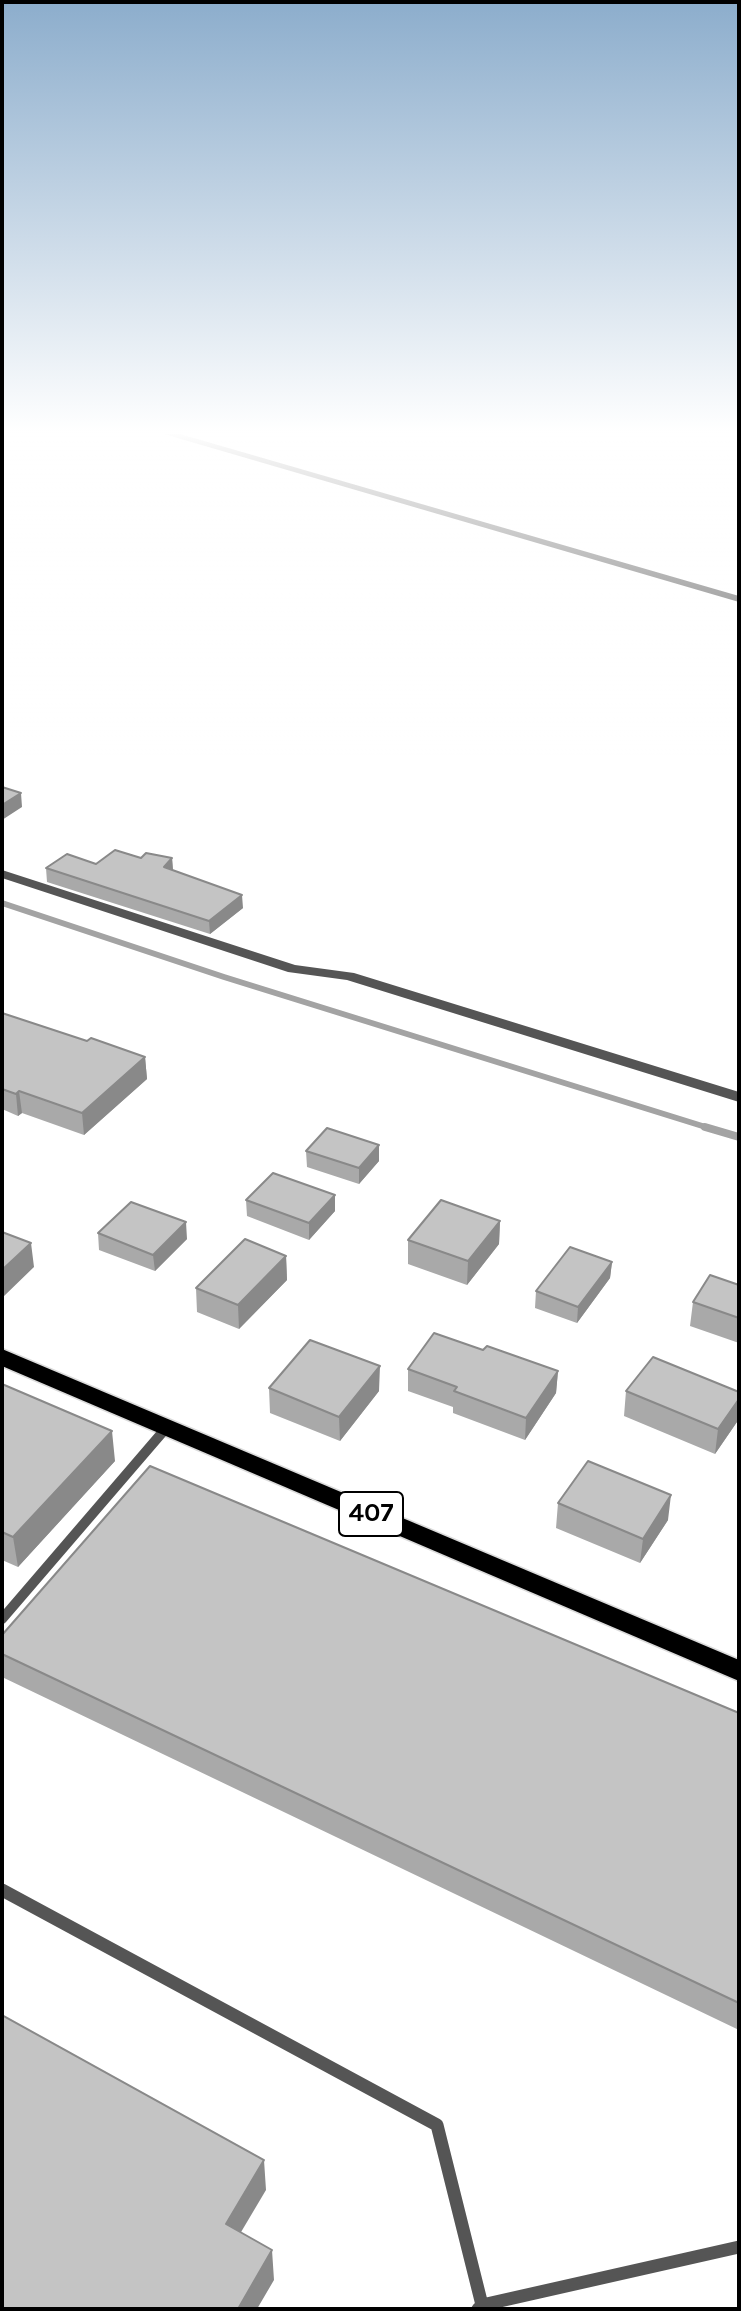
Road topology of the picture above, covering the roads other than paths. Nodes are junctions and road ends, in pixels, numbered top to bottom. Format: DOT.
graph roads {
  1 [pos="541,542"];
  2 [pos="739,599"];
  3 [pos="2,874"];
  4 [pos="739,1097"];
  5 [pos="2,1357"];
  6 [pos="167,1427"];
  7 [pos="2,1619"];
  8 [pos="739,1671"];
  9 [pos="2,1890"];
  10 [pos="739,2247"];
  11 [pos="480,2307"];
  1 -- 2 [label="street"];
  3 -- 4 [label="street"];
  5 -- 6 [label="main road, 407"];
  6 -- 7 [label="lane"];
  6 -- 8 [label="main road, 407"];
  9 -- 11 [label="lane"];
  10 -- 11 [label="lane"];
}
